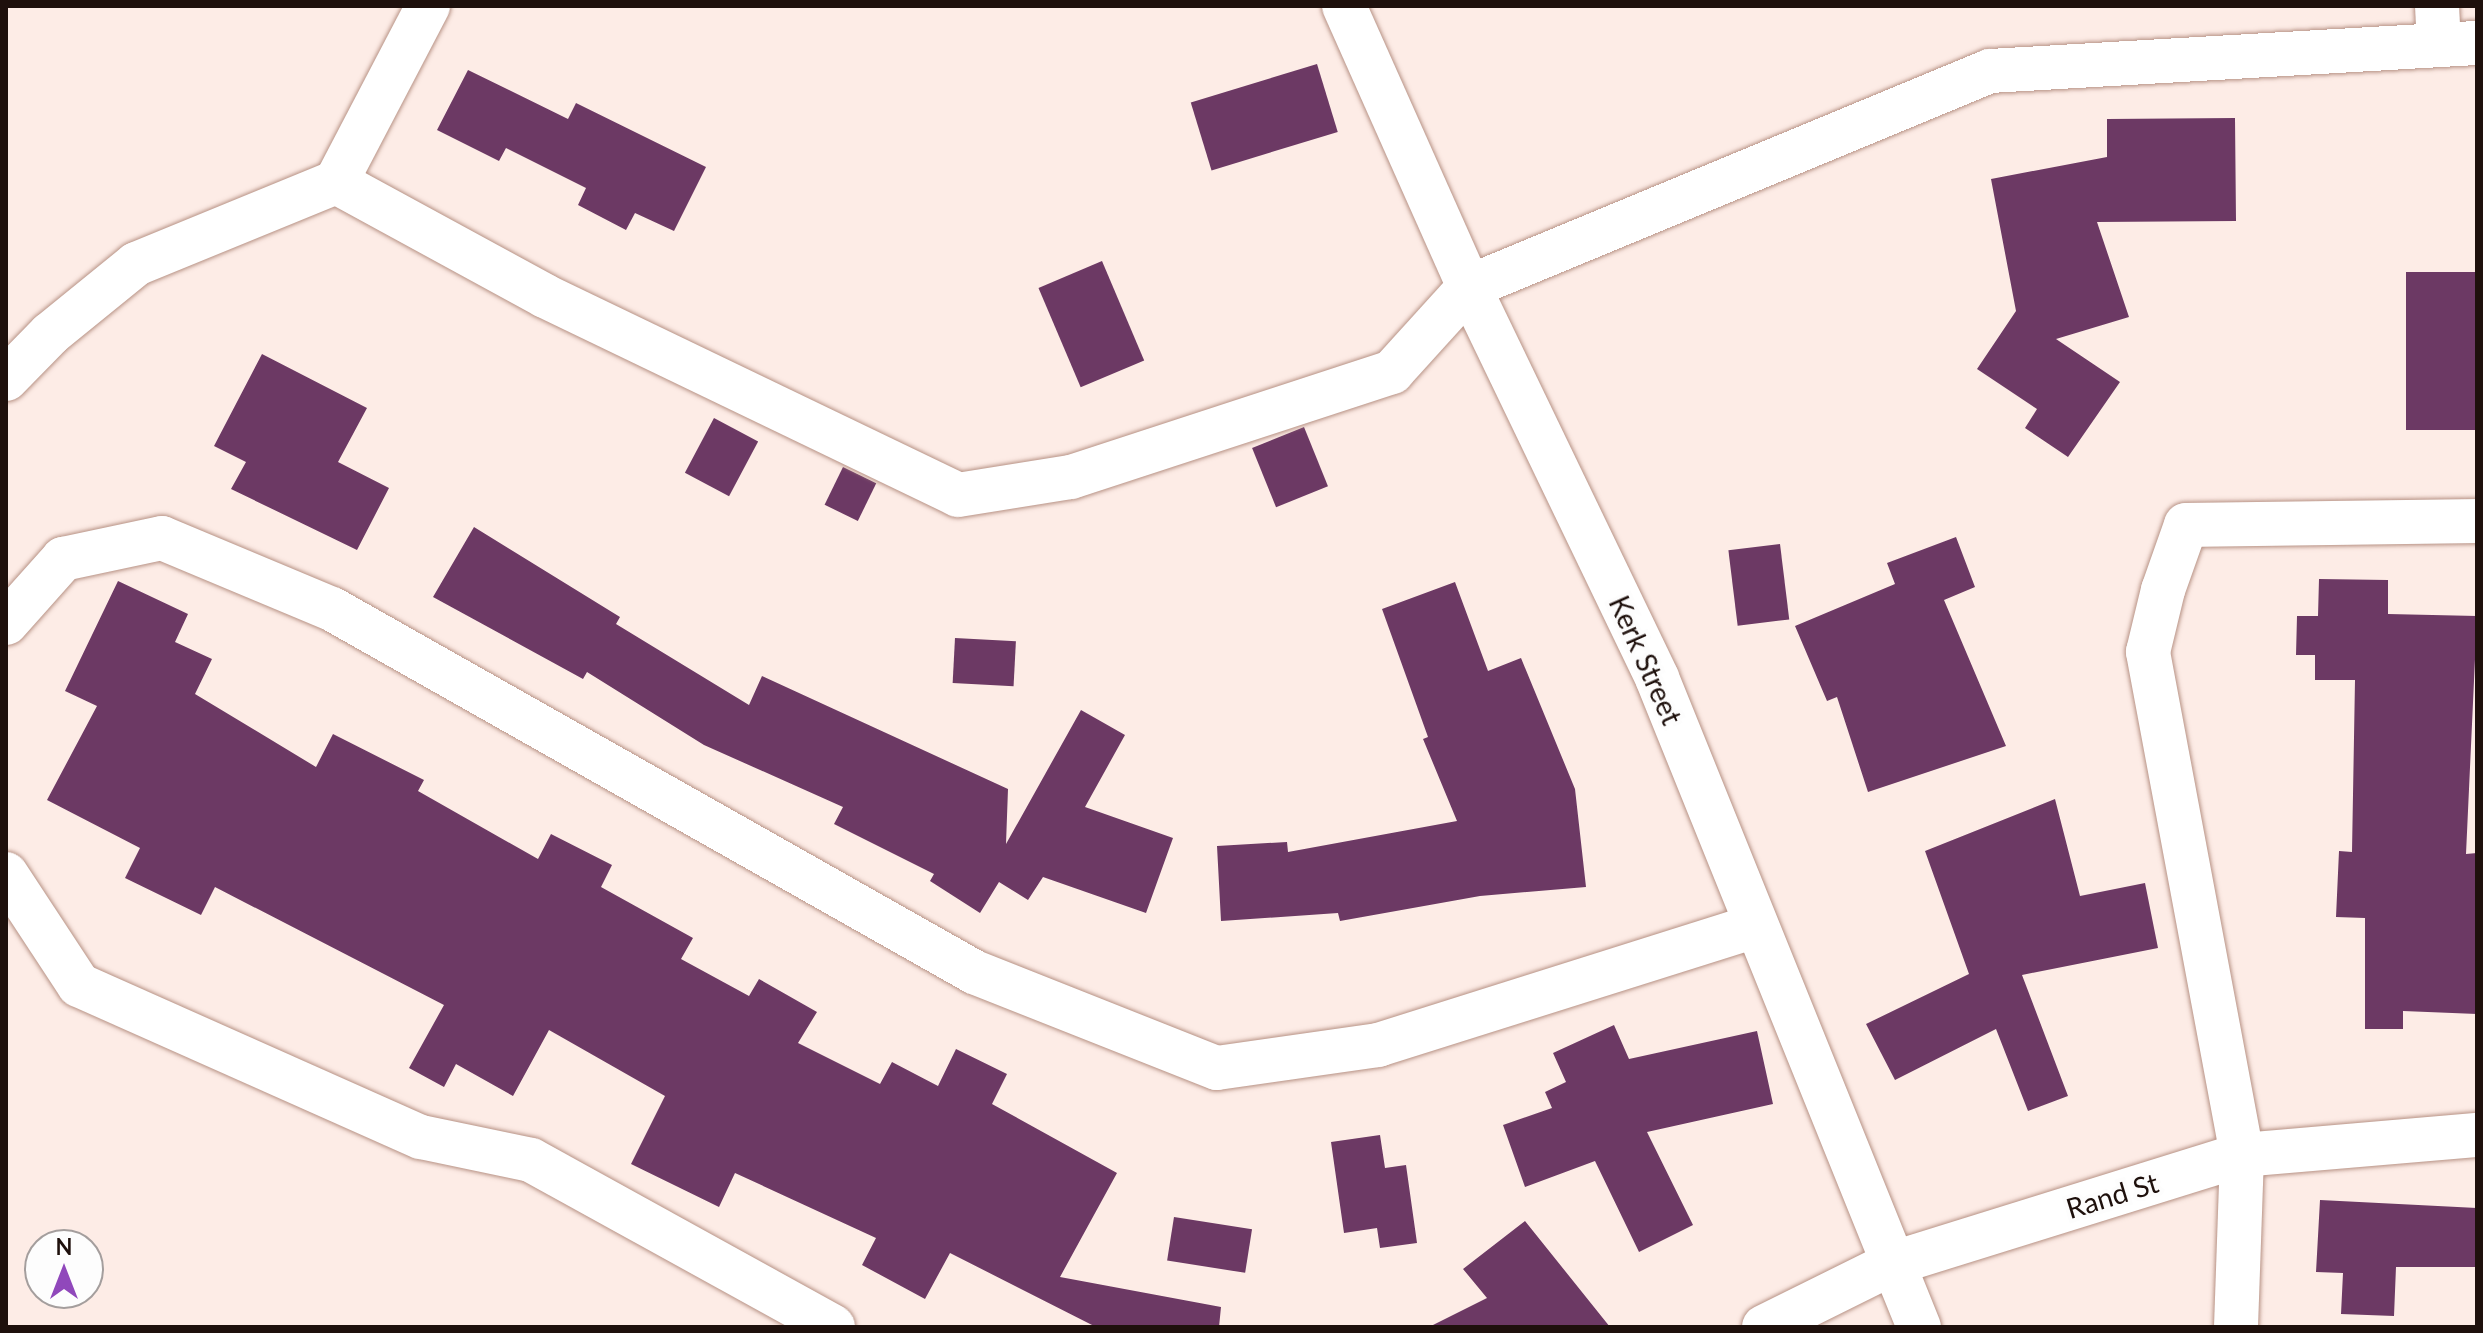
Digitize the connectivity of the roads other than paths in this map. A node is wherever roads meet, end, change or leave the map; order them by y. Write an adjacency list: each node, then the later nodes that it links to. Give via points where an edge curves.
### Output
1 (428, 6): 4 (street)
2 (1344, 6): 5 (street, Kerk Street)
3 (2451, 31): 5 (street, via 1990,71)
4 (336, 182): 5 (street, via 545,296 958,495 1071,477 1392,372); 6 (street, via 136,264 50,334)
5 (1469, 287): 10 (street, Kerk Street, via 1657,678)
6 (6, 379)
7 (2477, 521): 12 (street, via 2186,525 2148,652)
8 (6, 623): 10 (street, via 63,559 162,538 332,609 974,972 1217,1068 1378,1045)
9 (6, 874): 14 (street, via 79,985 421,1137 531,1160)
10 (1756, 926): 13 (street, Kerk Street)
11 (2477, 1135): 12 (street, Rand St)
12 (2242, 1155): 13 (street, Rand St); 17 (street)
13 (1891, 1264): 15 (street, Rand St); 16 (street, Kerk Street)
14 (833, 1327)
15 (1764, 1327)
16 (1919, 1327)
17 (2236, 1327)

